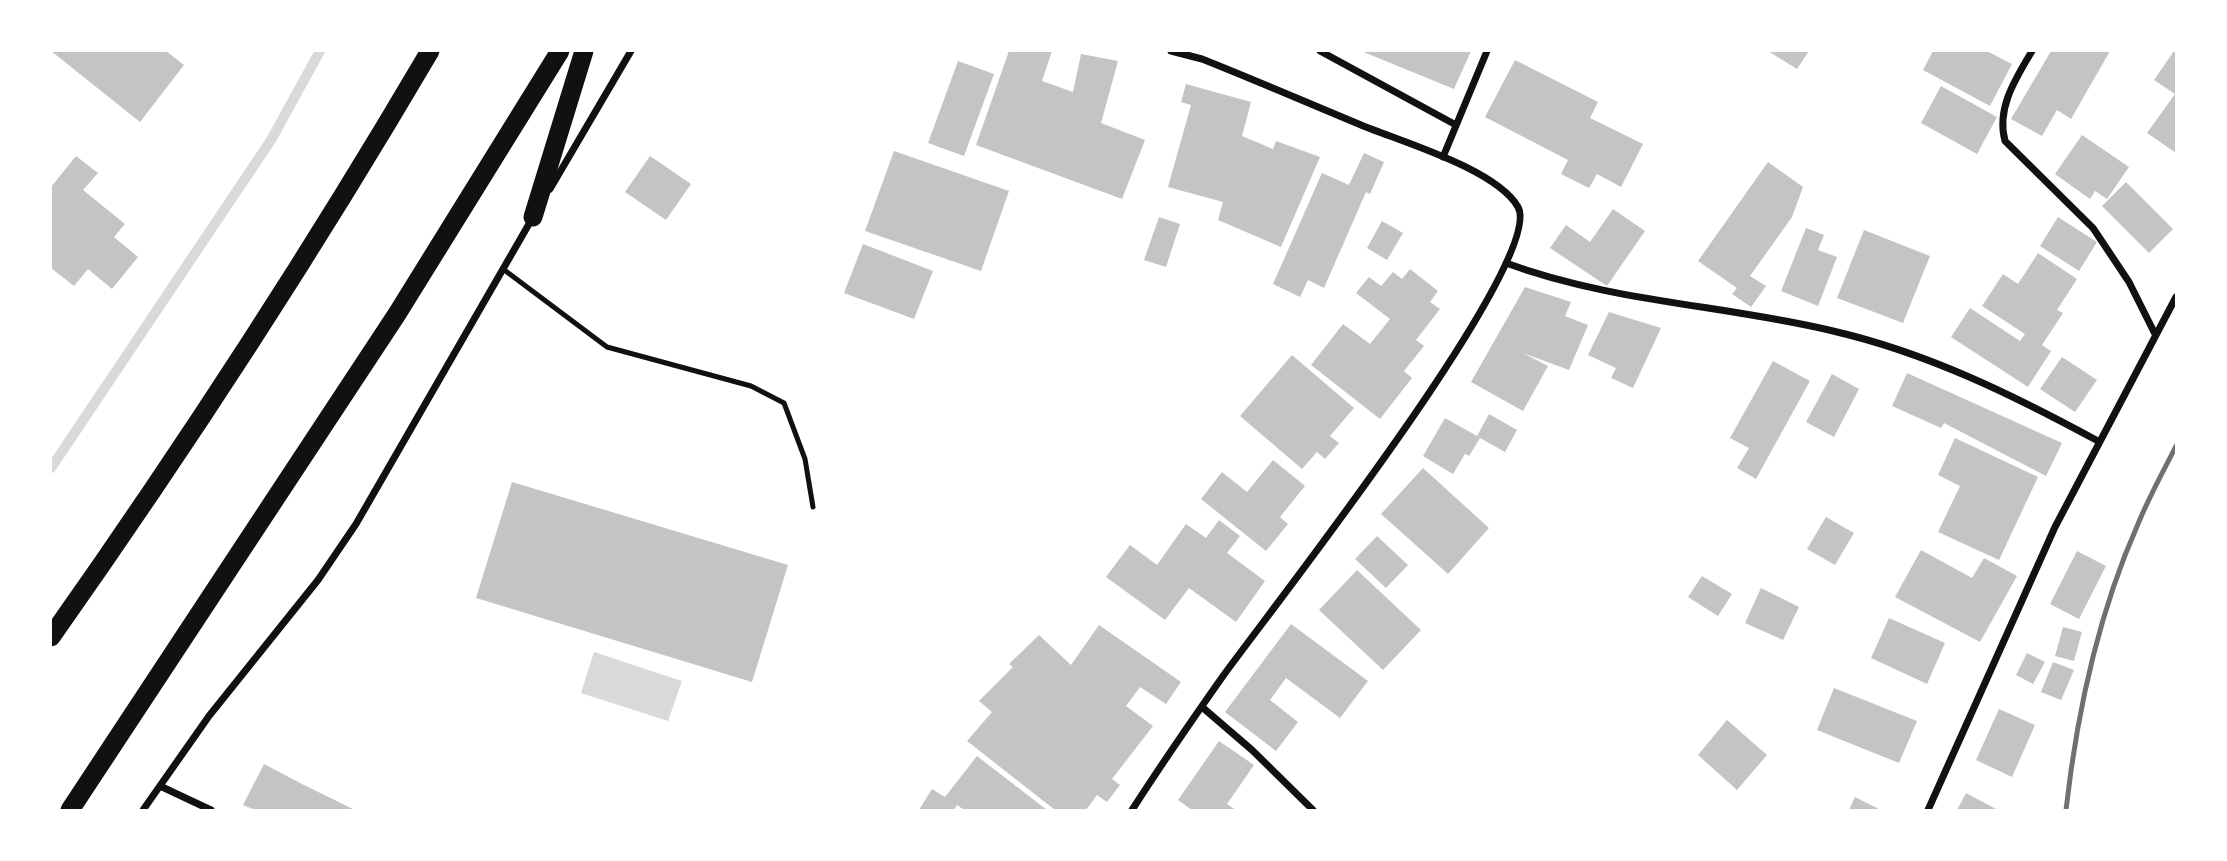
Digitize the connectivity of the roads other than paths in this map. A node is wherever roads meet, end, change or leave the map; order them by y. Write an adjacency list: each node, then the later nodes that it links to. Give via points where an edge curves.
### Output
1 (430, 51): 18 (highway, via 337,209)
2 (560, 51): 21 (highway, via 397,314)
3 (584, 51): 11 (highway)
4 (631, 51): 11 (street)
5 (1171, 51): 10 (street, via 1202,59)
6 (1320, 51): 9 (street)
7 (1487, 51): 9 (street)
8 (2032, 51): 15 (street, via 2002,111 2005,141 2093,228 2129,282)
9 (1456, 125): 10 (street)
10 (1443, 157): 12 (street, via 1488,179 1518,208 1522,225)
11 (533, 217): 13 (street)
12 (1506, 263): 16 (street, via 1569,284 1832,330 1887,346 1974,378); 19 (street, via 1404,430)
13 (503, 269): 17 (lane, via 607,347 751,386 784,403 805,459); 20 (street, via 356,524)
14 (2176, 297): 15 (street)
15 (2155, 334): 16 (street)
16 (2098, 441): 26 (street)
17 (813, 507)
18 (51, 637)
19 (1202, 707): 24 (street); 25 (street)
20 (160, 786): 22 (street); 23 (street)
21 (70, 810)
22 (143, 810)
23 (211, 810)
24 (1132, 810)
25 (1312, 810)
26 (1928, 810)

